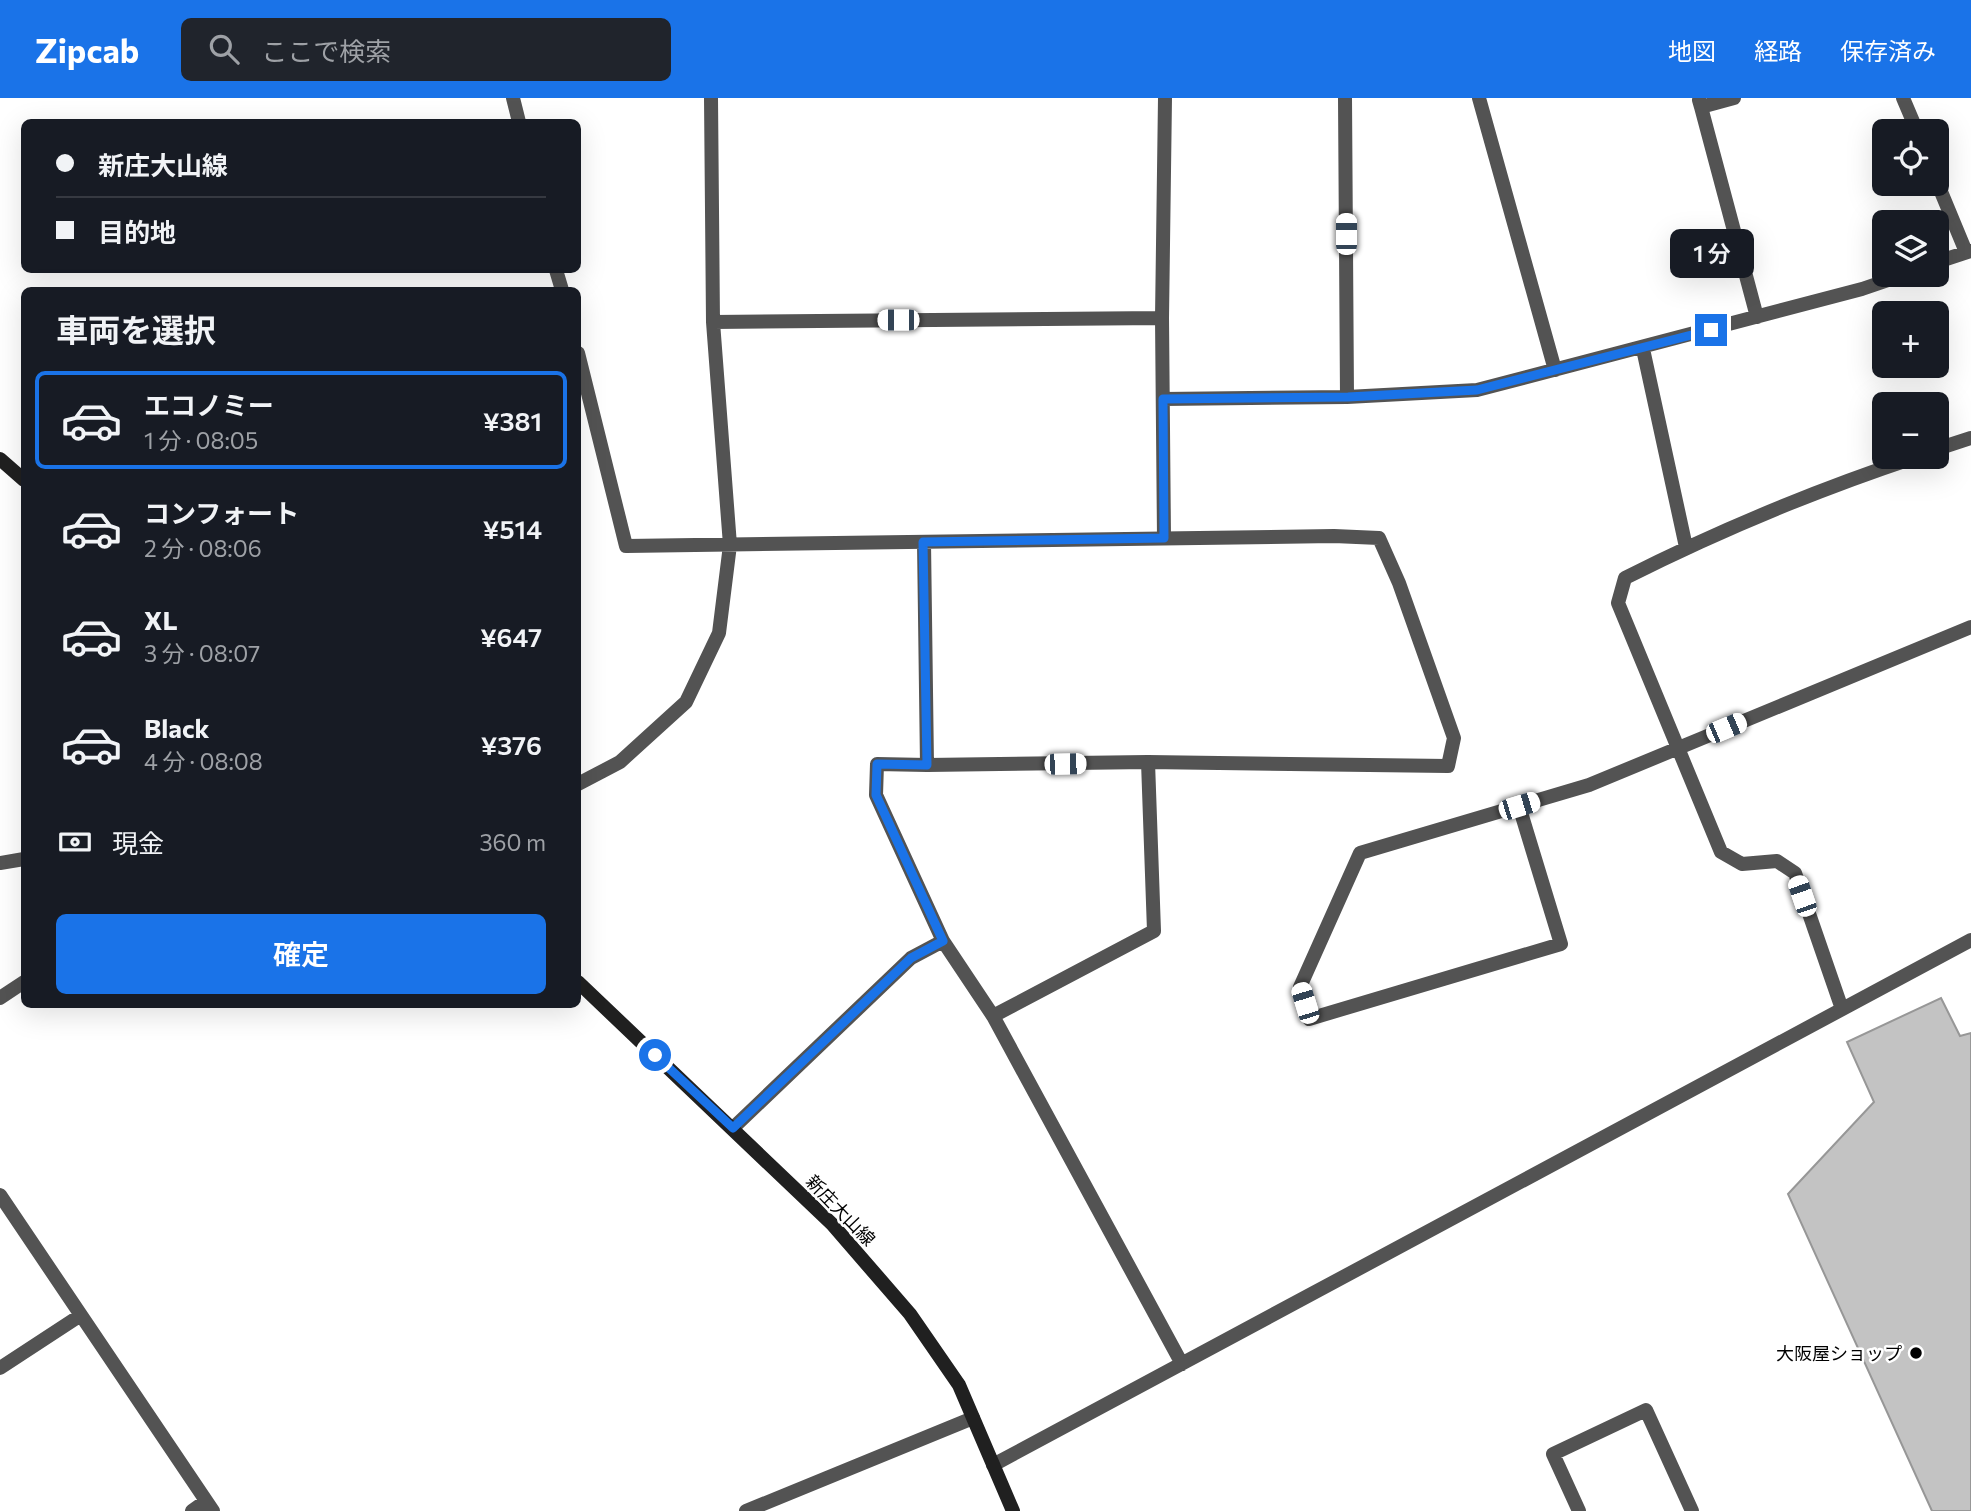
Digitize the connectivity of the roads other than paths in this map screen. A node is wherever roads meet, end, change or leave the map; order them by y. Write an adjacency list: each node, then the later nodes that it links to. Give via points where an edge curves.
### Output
1 (513, 98): 9 (street)
2 (711, 98): 17 (street)
3 (1165, 98): 15 (street)
4 (1345, 98): 21 (street)
5 (1479, 98): 20 (street)
6 (1734, 98): 8 (street)
7 (1903, 98): 10 (street)
8 (1700, 102): 16 (street)
9 (518, 119)
10 (1912, 119)
11 (1943, 196): 12 (street)
12 (1968, 251): 13 (street)
13 (1949, 258)
14 (1872, 286): 16 (street)
15 (1161, 317): 17 (street); 22 (street)
16 (1757, 317): 18 (street)
17 (713, 322): 30 (street)
18 (1643, 349): 20 (street); 31 (street)
19 (581, 365): 30 (street, via 626,546)
20 (1555, 370): 21 (street, via 1477,390)
21 (1348, 397): 22 (street)
22 (1163, 399): 28 (street)
23 (1971, 438): 24 (street)
24 (1949, 445)
25 (0, 459): 27 (main road)
26 (1880, 469): 31 (street)
27 (21, 477)
28 (1164, 538): 29 (street); 34 (street, via 1378,538 1399,583 1454,738 1448,766)
29 (923, 542): 30 (street); 35 (street)
30 (730, 545): 36 (street, via 719,633 686,702 620,762)
31 (1686, 547): 33 (street, via 1625,578 1618,603)
32 (1971, 627): 33 (street)
33 (1677, 748): 37 (street, via 1589,785); 45 (street, via 1721,852 1742,864 1777,861 1795,873)
34 (1148, 762): 35 (street); 46 (street, via 1154,931)
35 (927, 765): 41 (street, via 877,764 876,795)
36 (581, 782)
37 (1519, 806): 37 (street, via 1360,852 1300,987 1309,1019 1561,944)
38 (21, 860): 39 (street)
39 (0, 863)
40 (1971, 940): 45 (street)
41 (943, 941): 46 (street); 47 (street, via 911,958)
42 (21, 984): 44 (street)
43 (581, 985): 47 (main road, 新庄大山線)
44 (0, 998)
45 (1842, 1009): 50 (street)
46 (993, 1016): 50 (street)
47 (733, 1128): 52 (main road, 新庄大山線, via 832,1224 910,1314 959,1385)
48 (0, 1195): 49 (street)
49 (81, 1315): 51 (street); 54 (street)
50 (1182, 1364): 53 (street)
51 (0, 1368)
52 (973, 1418): 53 (main road, 新庄大山線); 56 (street)
53 (993, 1465): 57 (main road, 新庄大山線)
54 (210, 1506): 55 (street)
55 (192, 1511)
56 (746, 1511)
57 (1013, 1511)
58 (1579, 1511): 59 (street, via 1553,1454 1646,1410)
59 (1692, 1511)

